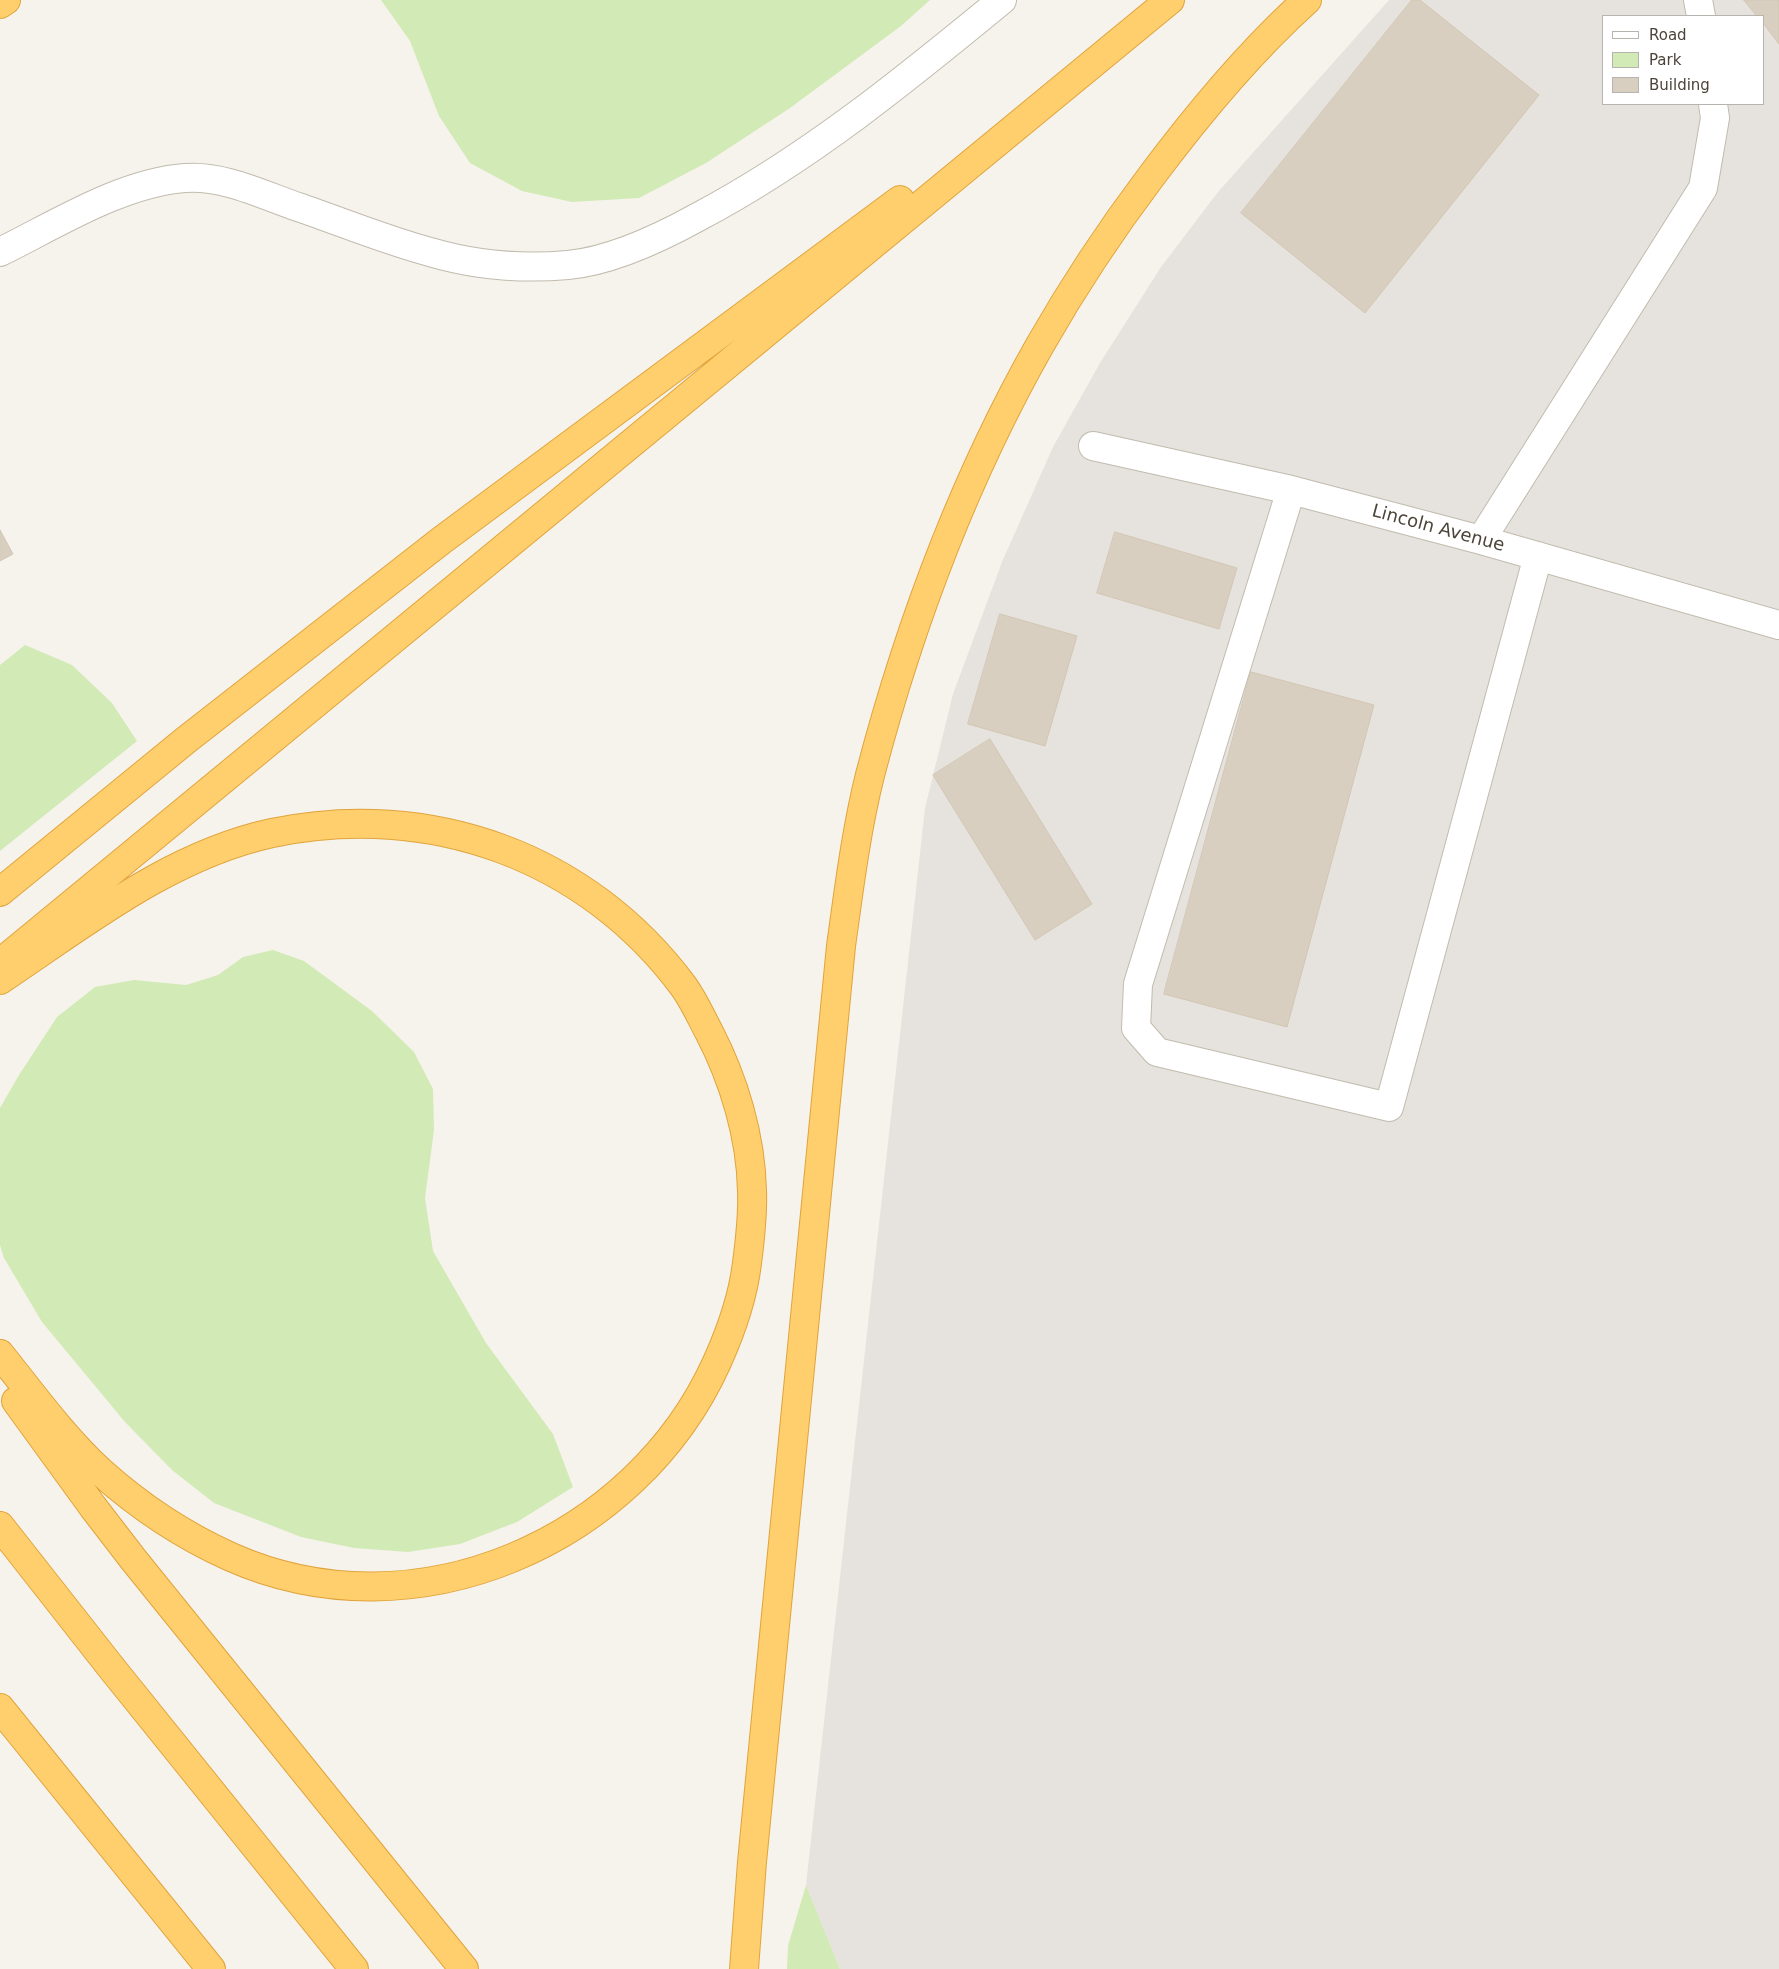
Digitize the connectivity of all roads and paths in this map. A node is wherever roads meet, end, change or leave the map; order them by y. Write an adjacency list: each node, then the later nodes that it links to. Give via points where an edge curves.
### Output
1 (6, 0): 6 (highway)
2 (1002, 0): 9 (street, via 925,63 776,171 664,236 616,254 571,264 528,266 480,262 431,253 227,182 188,178 150,183 111,197)
3 (1170, 0): 15 (highway, via 442,540 193,734); 16 (highway)
4 (1307, 0): 25 (highway, via 1233,76 1179,139 1077,283 1039,346 962,504 926,594 893,692 869,778 841,946)
5 (1698, 0): 7 (street)
6 (0, 4)
7 (1700, 15)
8 (1713, 105): 12 (street, via 1715,118 1703,188)
9 (0, 252)
10 (1093, 446): 11 (street, Lincoln Avenue)
11 (1291, 490): 12 (street, Lincoln Avenue); 13 (street, via 1138,984 1136,1028 1157,1052 1388,1107)
12 (1481, 540): 13 (street, Lincoln Avenue)
13 (1538, 556): 14 (street, Lincoln Avenue)
14 (1779, 625)
15 (0, 892)
16 (0, 963)
17 (0, 980): 18 (highway, via 143,886 238,842 297,828 357,823 414,826 469,838 547,868 590,894 646,942 686,991 721,1055 732,1085 748,1153 752,1189 747,1268 738,1306 710,1375 692,1408 668,1441 641,1472 586,1518 517,1556 449,1579 379,1588 338,1586 258,1567 209,1546 158,1516 98,1469)
18 (0, 1354)
19 (0, 1377): 24 (highway, via 133,1559)
20 (0, 1526): 23 (highway)
21 (0, 1708): 22 (highway)
22 (211, 1969)
23 (354, 1969)
24 (464, 1969)
25 (744, 1969)

